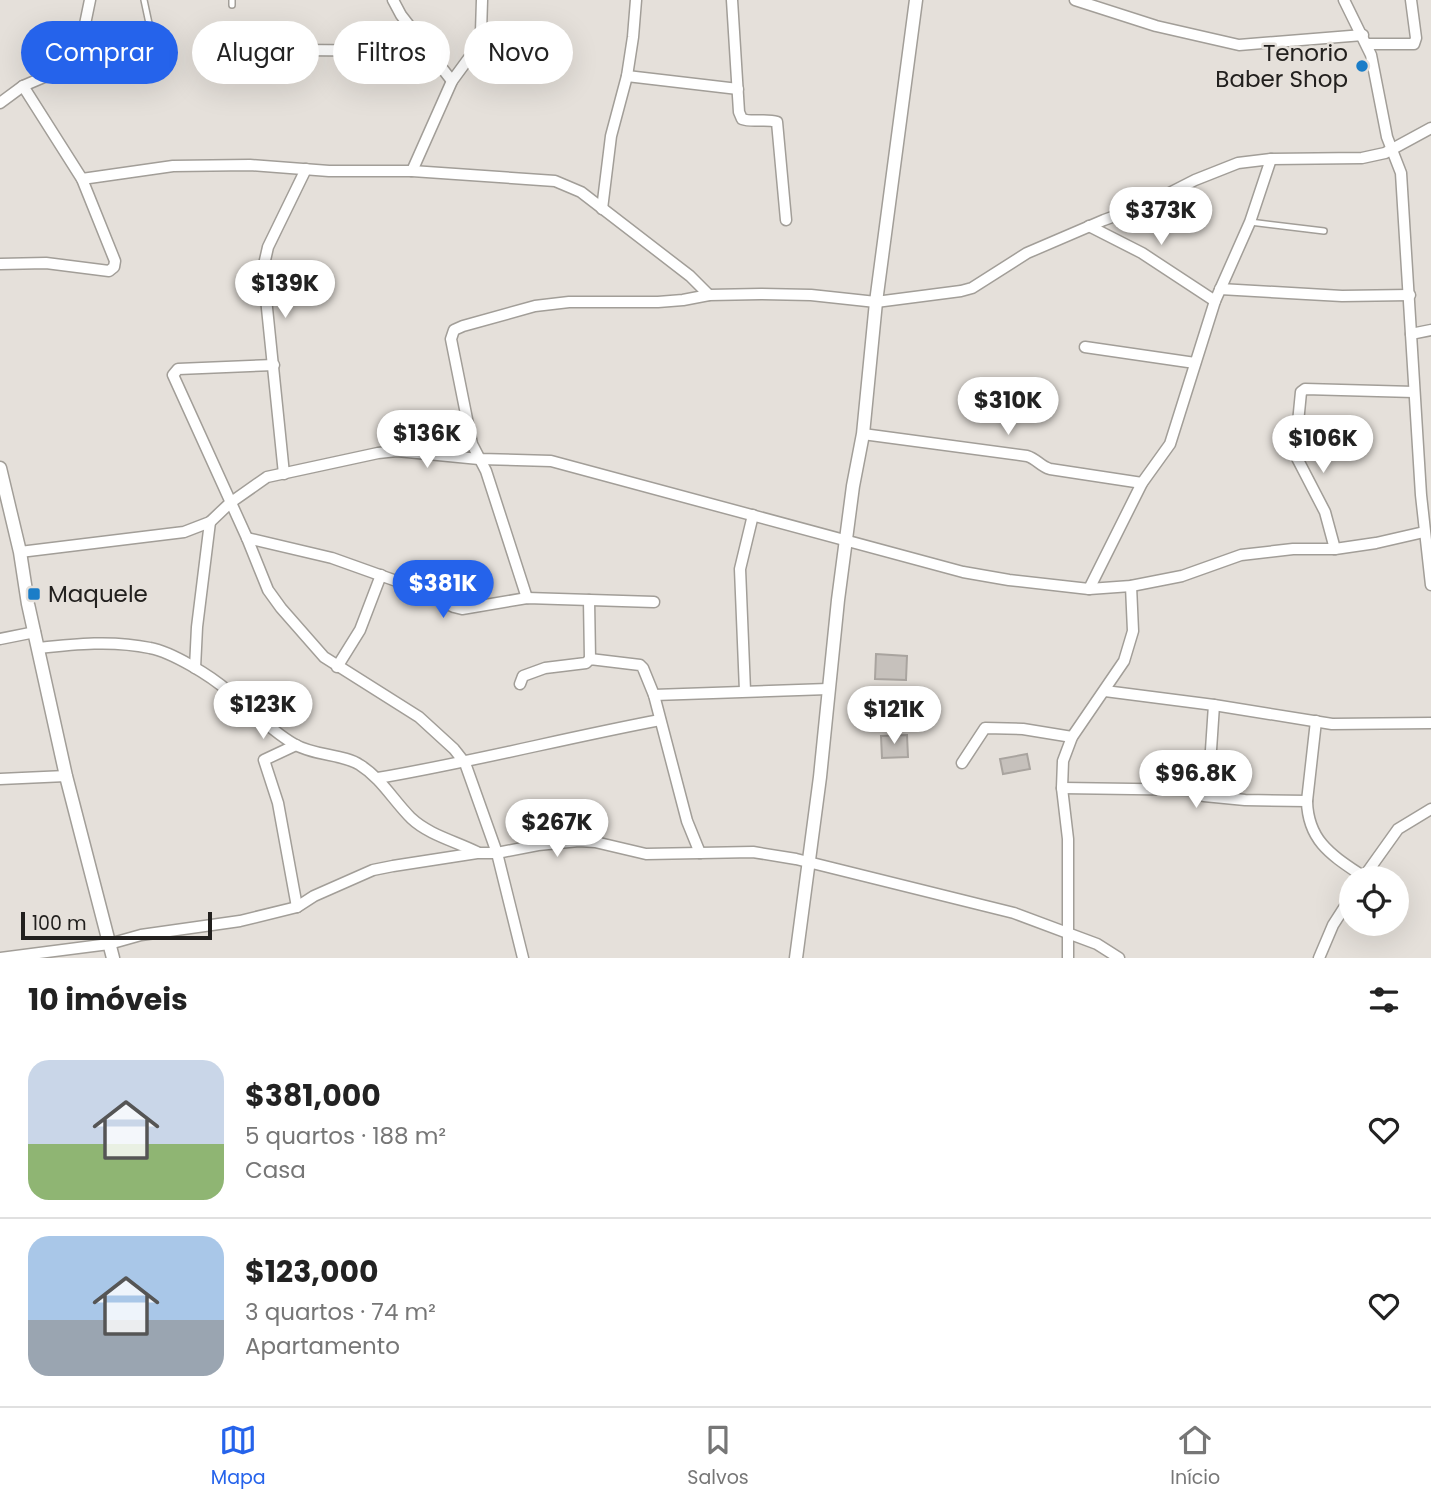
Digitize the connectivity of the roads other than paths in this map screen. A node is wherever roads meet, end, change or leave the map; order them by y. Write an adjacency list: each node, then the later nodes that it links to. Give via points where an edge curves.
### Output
1 (90, 0): 17 (street, via 77,62)
2 (144, 0): 11 (lane)
3 (393, 0): 12 (street)
4 (482, 0): 16 (street, via 481,32 474,51)
5 (636, 0): 14 (street)
6 (732, 0): 18 (street)
7 (916, 0): 36 (street)
8 (1075, 0): 13 (street, via 1156,26 1239,45)
9 (1344, 0): 13 (street)
10 (1411, 0): 13 (street, via 1414,44)
11 (148, 21)
12 (408, 21)
13 (1365, 39): 21 (street)
14 (627, 76): 18 (street); 26 (street, via 611,136)
15 (450, 78): 16 (street)
16 (452, 81): 24 (street)
17 (23, 86): 19 (street); 25 (street)
18 (737, 89): 27 (street, via 742,119 776,122)
19 (0, 103)
20 (1431, 128): 21 (street)
21 (1391, 149): 22 (street, via 1362,158); 34 (street, via 1401,173)
22 (1271, 159): 28 (street); 29 (street, via 1238,163)
23 (306, 169): 24 (street); 25 (street, via 173,166); 41 (street, via 264,258)
24 (412, 171): 26 (street, via 555,181 581,192)
25 (82, 179): 31 (street, via 116,261 114,267 109,271 46,263)
26 (602, 209): 33 (street)
27 (786, 220)
28 (1250, 222): 30 (lane); 32 (street)
29 (1089, 226): 35 (street, via 1142,253); 36 (street, via 1027,253 972,288)
30 (1324, 232)
31 (0, 264)
32 (1220, 289): 34 (street); 35 (street)
33 (709, 295): 36 (street, via 811,295); 46 (street, via 535,306 454,330 451,339 461,394)
34 (1410, 295): 38 (street)
35 (1215, 301): 40 (street)
36 (877, 302): 43 (street)
37 (1431, 330): 38 (street)
38 (1411, 334): 42 (street)
39 (1085, 347): 40 (street)
40 (1195, 363): 49 (street, via 1170,443)
41 (274, 365): 48 (street); 50 (street, via 178,369 173,375)
42 (1414, 391): 45 (street); 56 (street, via 1301,391 1297,458 1325,512)
43 (863, 434): 49 (street, via 1033,457 1050,469); 55 (street)
44 (1431, 446): 45 (street)
45 (1418, 448): 53 (street)
46 (479, 459): 48 (street, via 397,451); 51 (street, via 551,461); 62 (street)
47 (0, 468): 57 (street)
48 (284, 474): 50 (street, via 267,477)
49 (1142, 483): 61 (street)
50 (230, 503): 52 (street); 54 (street)
51 (753, 516): 55 (street); 73 (street, via 740,569)
52 (210, 522): 57 (street, via 184,532); 70 (street)
53 (1424, 532): 56 (street); 59 (street)
54 (247, 538): 58 (street); 69 (street, via 268,590)
55 (846, 541): 61 (street, via 962,572); 72 (street)
56 (1335, 548): 60 (street, via 1241,555 1182,576)
57 (20, 552): 65 (street)
58 (382, 575): 62 (street, via 462,609); 69 (street, via 360,630)
59 (1431, 585)
60 (1130, 586): 61 (street); 74 (street, via 1131,641)
61 (1089, 589)
62 (527, 598): 63 (street)
63 (589, 600): 64 (street); 68 (street)
64 (654, 602)
65 (35, 632): 66 (street); 67 (street)
66 (0, 639)
67 (38, 648): 70 (street, via 75,644 152,648); 84 (street)
68 (590, 659): 71 (street, via 545,668 523,676); 75 (street, via 640,666)
69 (337, 667): 82 (street, via 419,717)
70 (195, 668): 81 (street)
71 (520, 684)
72 (828, 690): 73 (street); 94 (street)
73 (746, 691): 75 (street)
74 (1105, 691): 76 (street); 80 (street)
75 (654, 695): 77 (street)
76 (1214, 705): 78 (street); 88 (street)
77 (660, 720): 82 (street); 93 (street)
78 (1316, 721): 79 (street); 89 (street)
79 (1431, 723)
80 (1072, 737): 83 (street, via 985,728); 87 (street, via 1063,761)
81 (296, 746): 85 (street, via 357,762); 97 (street, via 264,760 278,803)
82 (465, 763): 85 (street); 92 (street)
83 (962, 763)
84 (66, 776): 86 (street); 100 (street)
85 (378, 778): 91 (street, via 419,825)
86 (0, 779)
87 (1062, 788): 88 (street); 99 (street, via 1068,839)
88 (1203, 790): 89 (street, via 1204,796)
89 (1307, 801): 95 (street, via 1312,831 1329,853)
90 (1431, 810): 96 (street, via 1398,829)
91 (477, 853): 92 (street); 97 (street, via 373,870)
92 (497, 853): 93 (street, via 579,841 646,854); 103 (street)
93 (700, 853): 94 (street, via 753,852)
94 (808, 862): 99 (street, via 1014,913); 104 (street)
95 (1347, 866)
96 (1372, 866)
97 (297, 907): 100 (street)
98 (1339, 915): 107 (street)
99 (1067, 932): 105 (street); 106 (street)
100 (109, 944): 101 (street); 102 (street)
101 (0, 958)
102 (113, 958)
103 (523, 958)
104 (796, 958)
105 (1068, 958)
106 (1119, 958)
107 (1319, 958)

